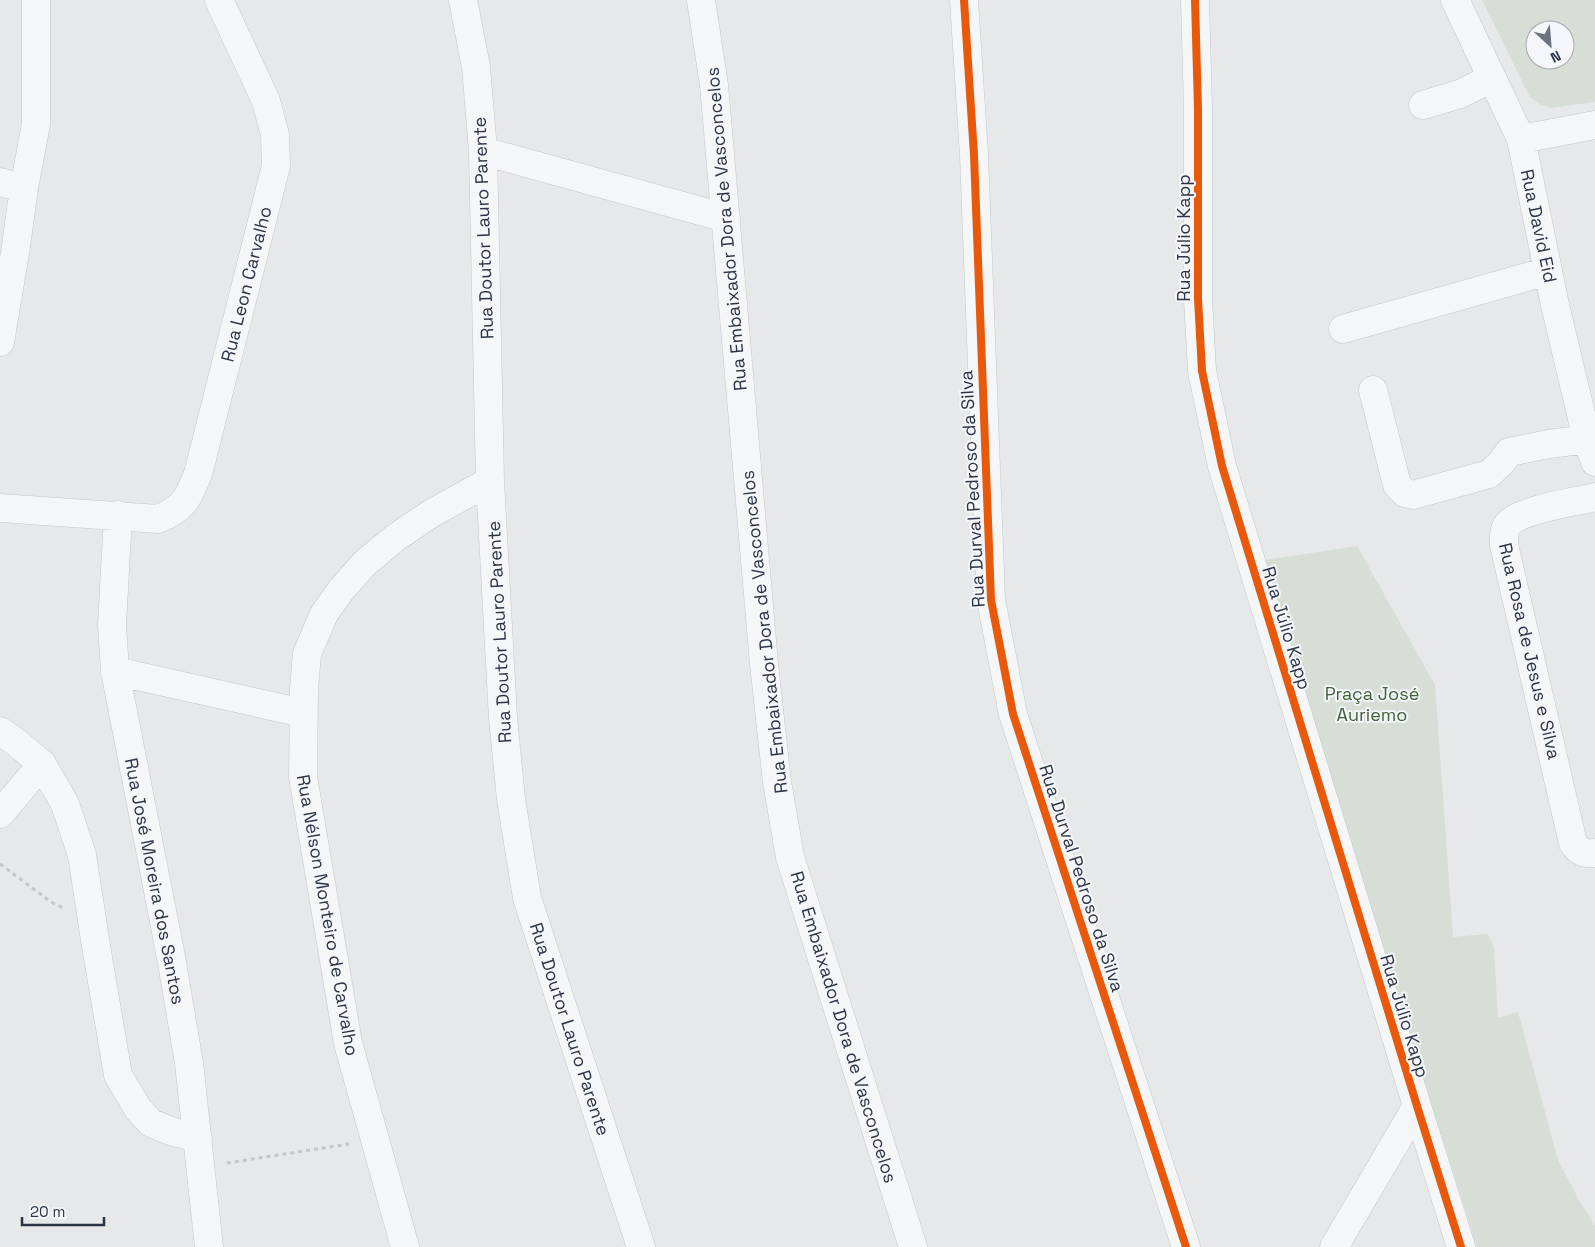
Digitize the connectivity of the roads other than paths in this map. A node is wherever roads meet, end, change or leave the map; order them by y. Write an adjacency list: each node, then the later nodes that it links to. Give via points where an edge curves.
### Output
1 (36, 0): 13 (street, via 36,124)
2 (219, 0): 23 (street, Rua Leon Carvalho, via 266,101 275,135 276,166 198,474 188,499 158,519)
3 (463, 0): 12 (street, Rua Doutor Lauro Parente, via 476,67)
4 (700, 0): 14 (street, Rua Embaixador Dora de Vasconcelos, via 714,85)
5 (964, 0): 36 (street, Rua Durval Pedroso da Silva, via 974,155 991,600 1013,714)
6 (1195, 0): 30 (street, Rua Júlio Kapp, via 1198,299 1202,371 1222,466)
7 (1455, 0): 8 (street, Rua David Eid)
8 (1492, 78): 9 (street, via 1460,94); 11 (street, Rua David Eid)
9 (1424, 105)
10 (1595, 125): 11 (street)
11 (1521, 139): 15 (street, Rua David Eid)
12 (483, 151): 14 (street); 20 (street, Rua Doutor Lauro Parente)
13 (12, 185): 17 (street, via 15,253)
14 (726, 218): 35 (street, Rua Embaixador Dora de Vasconcelos, via 764,664 783,820 790,857)
15 (1548, 271): 16 (street); 19 (street, Rua David Eid)
16 (1343, 329)
17 (0, 342)
18 (1373, 390): 19 (street, via 1398,485 1405,493 1413,495 1489,474 1509,452 1549,444)
19 (1591, 451)
20 (490, 481): 25 (street, Rua Nélson Monteiro de Carvalho, via 395,538 365,563 341,590 324,614 307,654); 34 (street, Rua Doutor Lauro Parente, via 503,718 511,799 527,898)
21 (1595, 497): 29 (street, Rua Rosa de Jesus e Silva, via 1535,510 1509,523 1504,532 1504,545 1573,843 1578,850)
22 (0, 508): 23 (street, Rua Leon Carvalho)
23 (118, 515): 24 (street, Rua José Moreira dos Santos, via 112,625)
24 (115, 671): 25 (street); 31 (street, Rua José Moreira dos Santos, via 174,976)
25 (303, 713): 33 (street, Rua Nélson Monteiro de Carvalho, via 303,778 348,1043)
26 (0, 731): 27 (street)
27 (42, 764): 28 (street); 31 (street, via 65,804 82,855 118,1075 138,1109 152,1123)
28 (0, 814)
29 (1595, 853)
30 (1417, 1106): 37 (street); 38 (street, Rua Júlio Kapp)
31 (198, 1138): 32 (street, Rua José Moreira dos Santos)
32 (209, 1247)
33 (405, 1247)
34 (641, 1247)
35 (913, 1247)
36 (1186, 1247)
37 (1334, 1247)
38 (1462, 1247)

